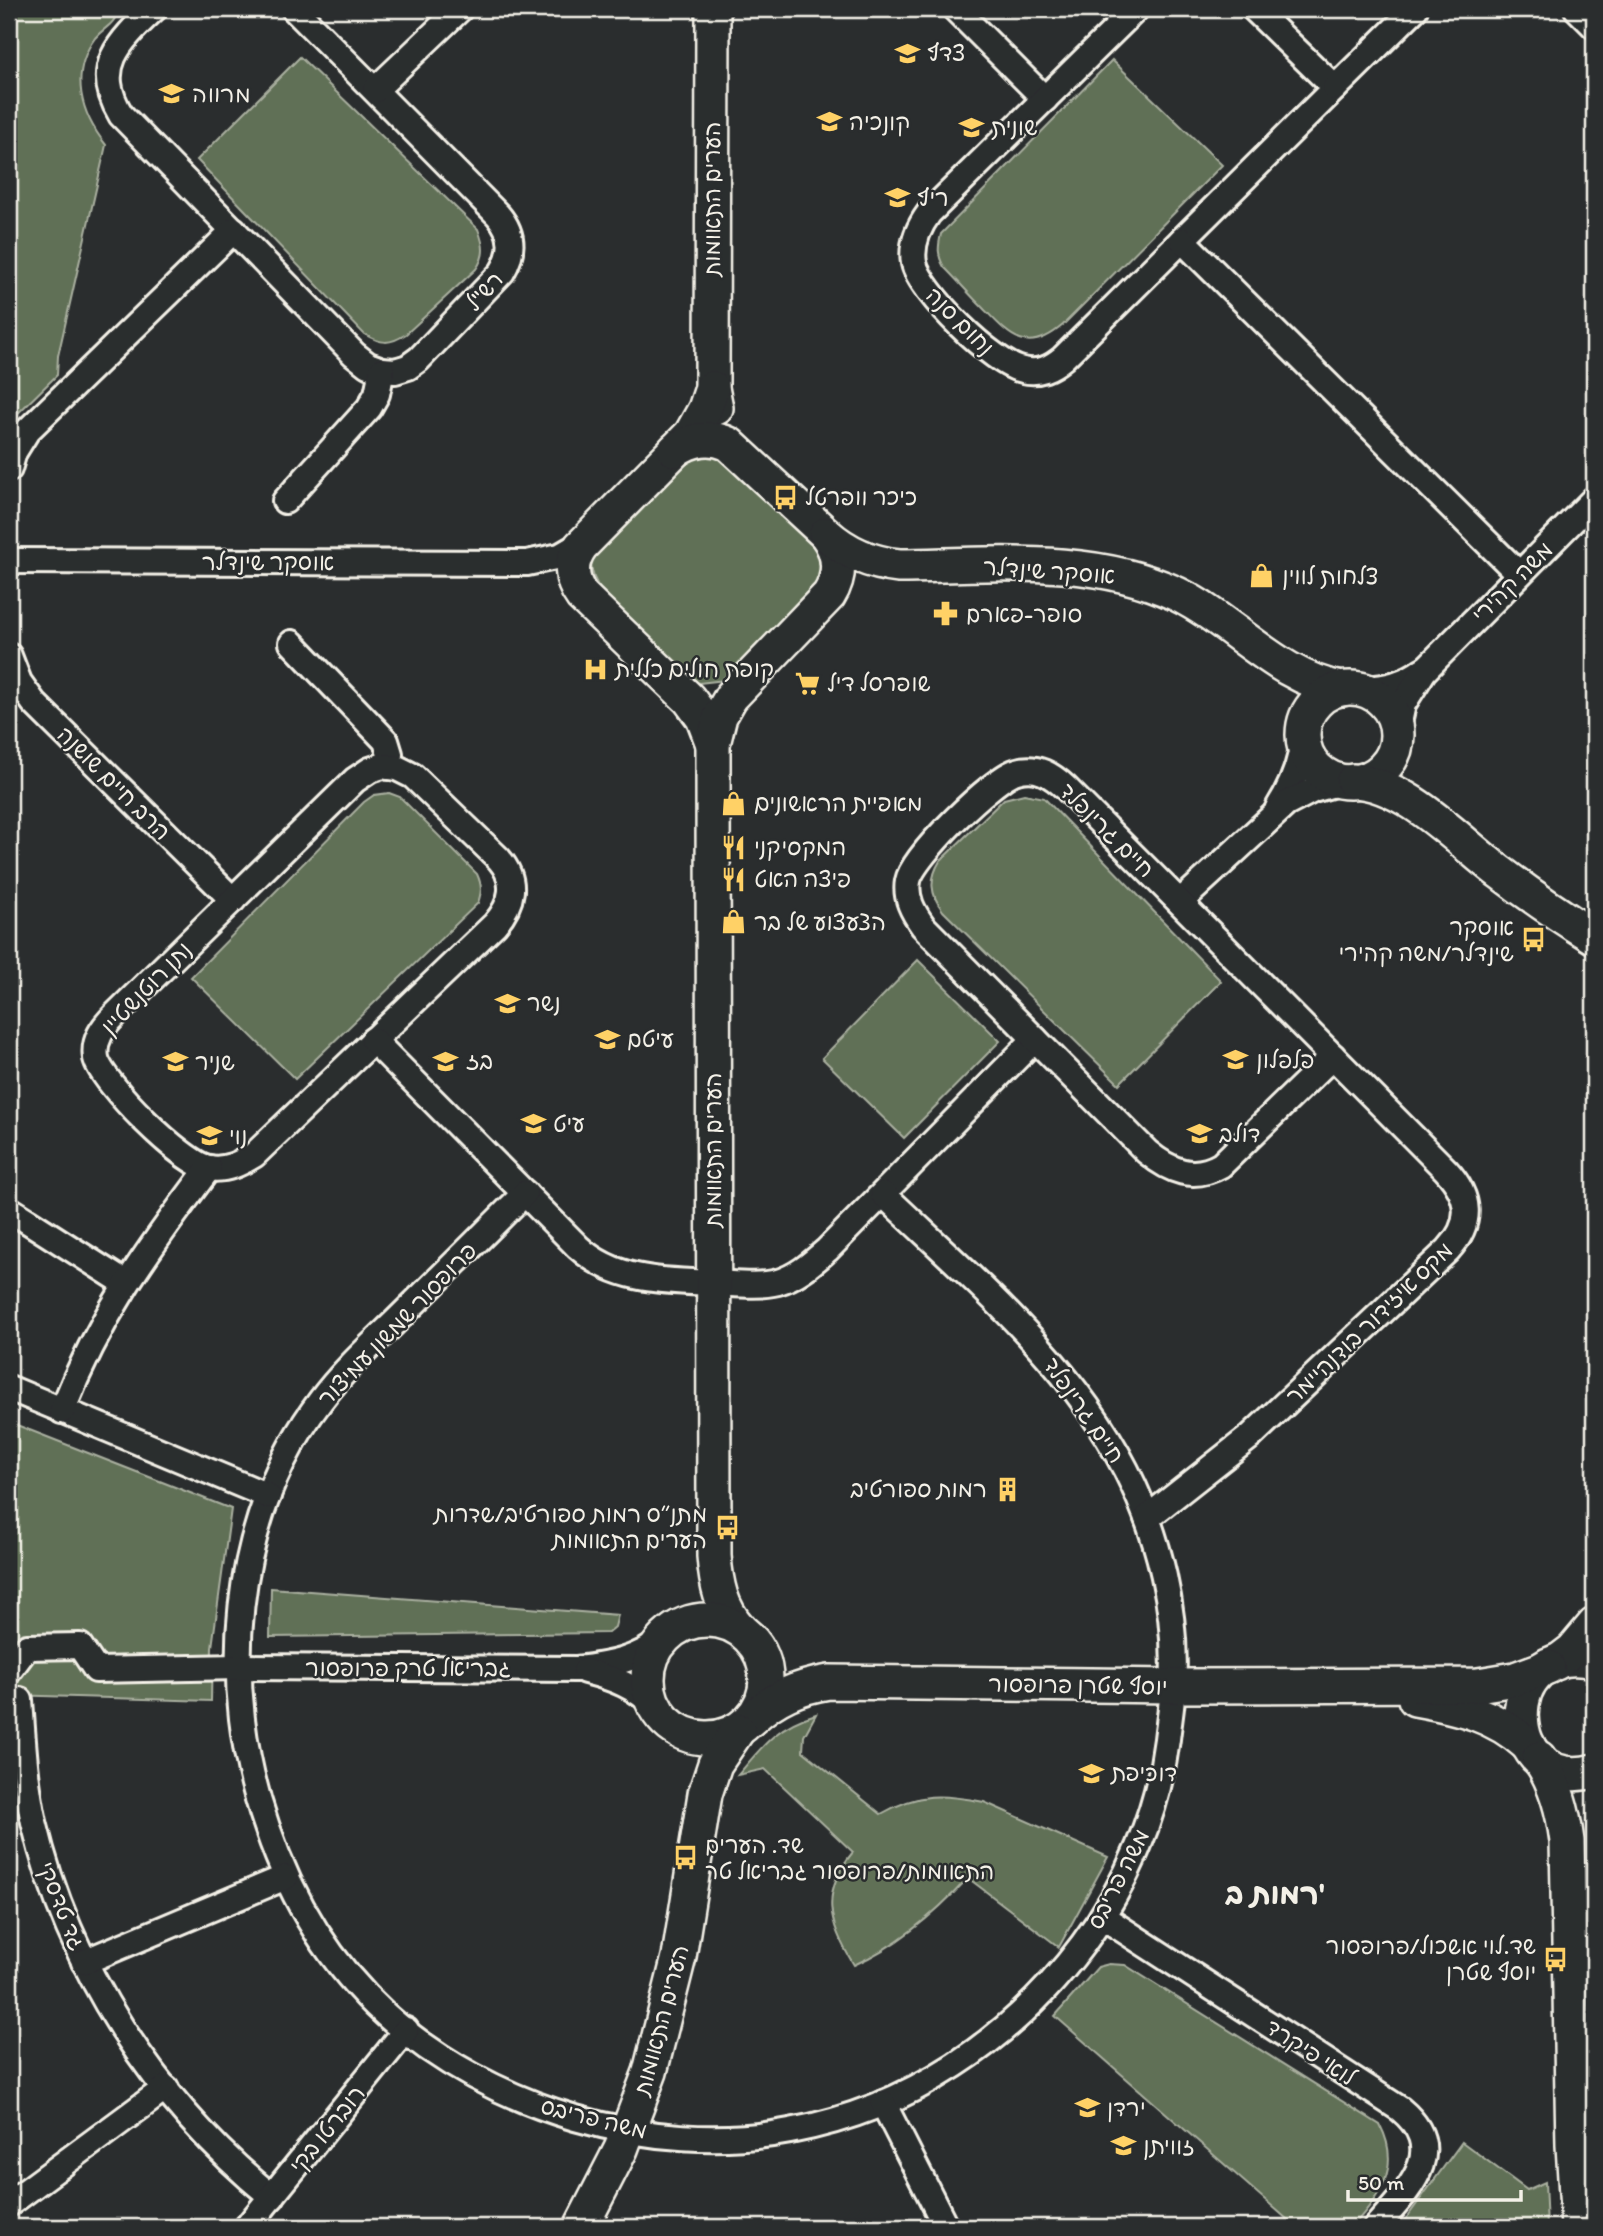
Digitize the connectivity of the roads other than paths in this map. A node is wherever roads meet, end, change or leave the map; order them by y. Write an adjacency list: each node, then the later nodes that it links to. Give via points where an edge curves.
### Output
1 (154, 9): 14 (street, via 112,58 108,74 112,98 121,115)
2 (294, 9): 12 (street, רש"ל)
3 (460, 9): 12 (street)
4 (713, 9): 17 (street, הערים התאומות)
5 (955, 9): 13 (street)
6 (1136, 9): 13 (street, נחום סנה)
7 (1254, 9): 11 (street)
8 (1415, 9): 11 (street)
9 (1577, 9): 10 (street)
10 (1594, 26)
11 (1335, 88): 15 (street, נחום סנה)
12 (375, 90): 16 (street, רש"ל, via 499,215 512,242 502,272 419,359 402,369)
13 (1045, 99): 15 (street, נחום סנה, via 923,220 913,256 917,275 930,293 994,356 1015,368 1039,371 1063,358)
14 (234, 230): 16 (street, via 354,354); 20 (street, via 27,431)
15 (1182, 240): 28 (street)
16 (382, 370): 22 (street, via 369,408)
17 (712, 388): 18 (street, via 722,426); 19 (street, via 691,434)
18 (736, 449): 19 (street, via 722,440 703,438); 23 (street)
19 (675, 450): 24 (street)
20 (9, 469)
21 (1594, 499): 28 (street, משה קהירי)
22 (285, 501)
23 (826, 534): 27 (street, אוסקר שינדלר, via 858,556); 30 (street, via 838,568)
24 (585, 542): 26 (street, אוסקר שינדלר, via 560,556); 29 (street, via 572,567)
25 (9, 561): 26 (street, אוסקר שינדלר)
26 (527, 563): 29 (street, אוסקר שינדלר, via 558,576)
27 (899, 566): 30 (street, אוסקר שינדלר, via 853,581); 32 (street, אוסקר שינדלר, via 1041,566 1131,578 1197,605)
28 (1519, 574): 34 (street, משה קהירי)
29 (582, 596): 36 (street)
30 (825, 600): 37 (street)
31 (292, 643): 41 (street, via 386,741)
32 (1263, 651): 35 (street, אוסקר שינדלר, via 1308,678); 38 (street, אוסקר שינדלר, via 1293,696)
33 (9, 656): 45 (street, הרב חיים שושנה, via 18,681 34,703)
34 (1429, 665): 35 (street, משה קהירי, via 1397,684); 39 (street, משה קהירי, via 1403,704)
35 (1348, 688): 38 (street, via 1326,694 1315,704); 39 (street, via 1382,700 1391,711)
36 (680, 690): 37 (street, via 709,699); 40 (street, via 700,713)
37 (734, 693): 40 (street)
38 (1303, 734): 42 (street, via 1313,764 1330,778); 44 (street, via 1296,774)
39 (1397, 736): 42 (street, via 1385,766 1367,778); 43 (street, via 1403,776)
40 (713, 744): 56 (street, הערים התאומות)
41 (389, 767): 45 (street, via 359,776); 49 (street, via 422,783 499,859 512,889 506,910 495,923)
42 (1349, 781): 43 (street, via 1389,790); 44 (street, via 1299,796)
43 (1422, 810): 47 (street, via 1499,872)
44 (1274, 814): 46 (street)
45 (233, 900): 51 (street, נתן רוטנשטיין, via 109,1021 95,1047 99,1068 110,1083 171,1146)
46 (1180, 902): 48 (street, חיים גרינפלד, via 1049,775 1033,769 1017,771 990,787 919,858 909,875 908,898 923,926); 50 (street, חיים גרינפלד)
47 (1594, 937)
48 (1035, 1039): 50 (street, via 1147,1152 1173,1170 1189,1174 1213,1170 1229,1159); 53 (street)
49 (373, 1040): 51 (street, via 254,1155 229,1167); 52 (street)
50 (1333, 1056): 60 (street, מקס איזידור בודנהיימר, via 1453,1178 1465,1203 1463,1228 1448,1250 1251,1436)
51 (209, 1168): 55 (street)
52 (525, 1193): 56 (street, via 588,1257 611,1269 651,1279); 59 (street, פרופסור שמשון עמיצור, via 344,1373 287,1453)
53 (883, 1194): 56 (street, via 798,1273 759,1285); 60 (street, חיים גרינפלד, via 1059,1369 1107,1436)
54 (9, 1209): 55 (street)
55 (125, 1283): 58 (street)
56 (713, 1283): 61 (street, הערים התאומות)
57 (9, 1388): 58 (street)
58 (62, 1410): 59 (street)
59 (268, 1496): 67 (street, פרופסור שמשון עמיצור, via 244,1588)
60 (1147, 1518): 71 (street, חיים גרינפלד, via 1167,1592)
61 (714, 1556): 63 (street, via 696,1601); 64 (street, via 719,1594 728,1615)
62 (1594, 1625): 66 (street, via 1573,1650)
63 (670, 1633): 64 (street, via 695,1621 713,1620); 68 (street, via 628,1660); 74 (street, via 653,1654 648,1672 649,1691)
64 (750, 1639): 70 (street, via 782,1669); 75 (street, via 766,1666 767,1685 762,1703)
65 (1594, 1661): 66 (street, via 1574,1659)
66 (1552, 1665): 72 (street, via 1485,1685); 76 (street, via 1535,1677 1522,1701 1521,1728)
67 (238, 1667): 68 (street, גבריאל טרק פרופסור); 69 (street, גבריאל טרק פרופסור, via 96,1670 80,1646 27,1647); 79 (street, משה פריבס, via 244,1737 258,1802)
68 (577, 1669): 74 (street, via 636,1690)
69 (9, 1671)
70 (829, 1682): 71 (street, יוסף שטרן פרופסור); 75 (street, via 784,1694)
71 (1173, 1686): 72 (street, יוסף שטרן פרופסור); 80 (street, משה פריבס, via 1157,1788 1139,1846)
72 (1326, 1686): 76 (street, via 1457,1707 1495,1720)
73 (20, 1700): 81 (street, גד טדסקי, via 33,1820 48,1875)
74 (665, 1718): 75 (street, via 701,1738 720,1737); 78 (street, via 697,1763)
75 (745, 1724): 78 (street, via 715,1764)
76 (1533, 1752): 77 (street, via 1562,1771); 92 (street, via 1556,1789 1567,1841)
77 (1594, 1770)
78 (703, 1801): 85 (street, הערים התאומות, via 671,1996)
79 (286, 1877): 81 (street); 82 (street, משה פריבס, via 307,1918 343,1969)
80 (1103, 1917): 84 (street, משה פריבס, via 1056,1981 999,2035 935,2079); 91 (street, לואי פיקרד, via 1415,2123 1424,2145 1420,2169)
81 (84, 1962): 83 (street, גד טדסקי, via 120,2026)
82 (406, 2030): 85 (street, משה פריבס, via 491,2086 555,2113); 86 (street, רוברטו בקי)
83 (166, 2088): 86 (street, גד טדסקי, via 227,2156); 87 (street)
84 (883, 2103): 85 (street, משה פריבס, via 788,2132 708,2139); 90 (street)
85 (628, 2132): 89 (street, הערים התאומות)
86 (272, 2197): 88 (street, רוברטו בקי)
87 (9, 2204)
88 (247, 2227)
89 (581, 2227)
90 (946, 2227)
91 (1376, 2227)
92 (1578, 2227)

